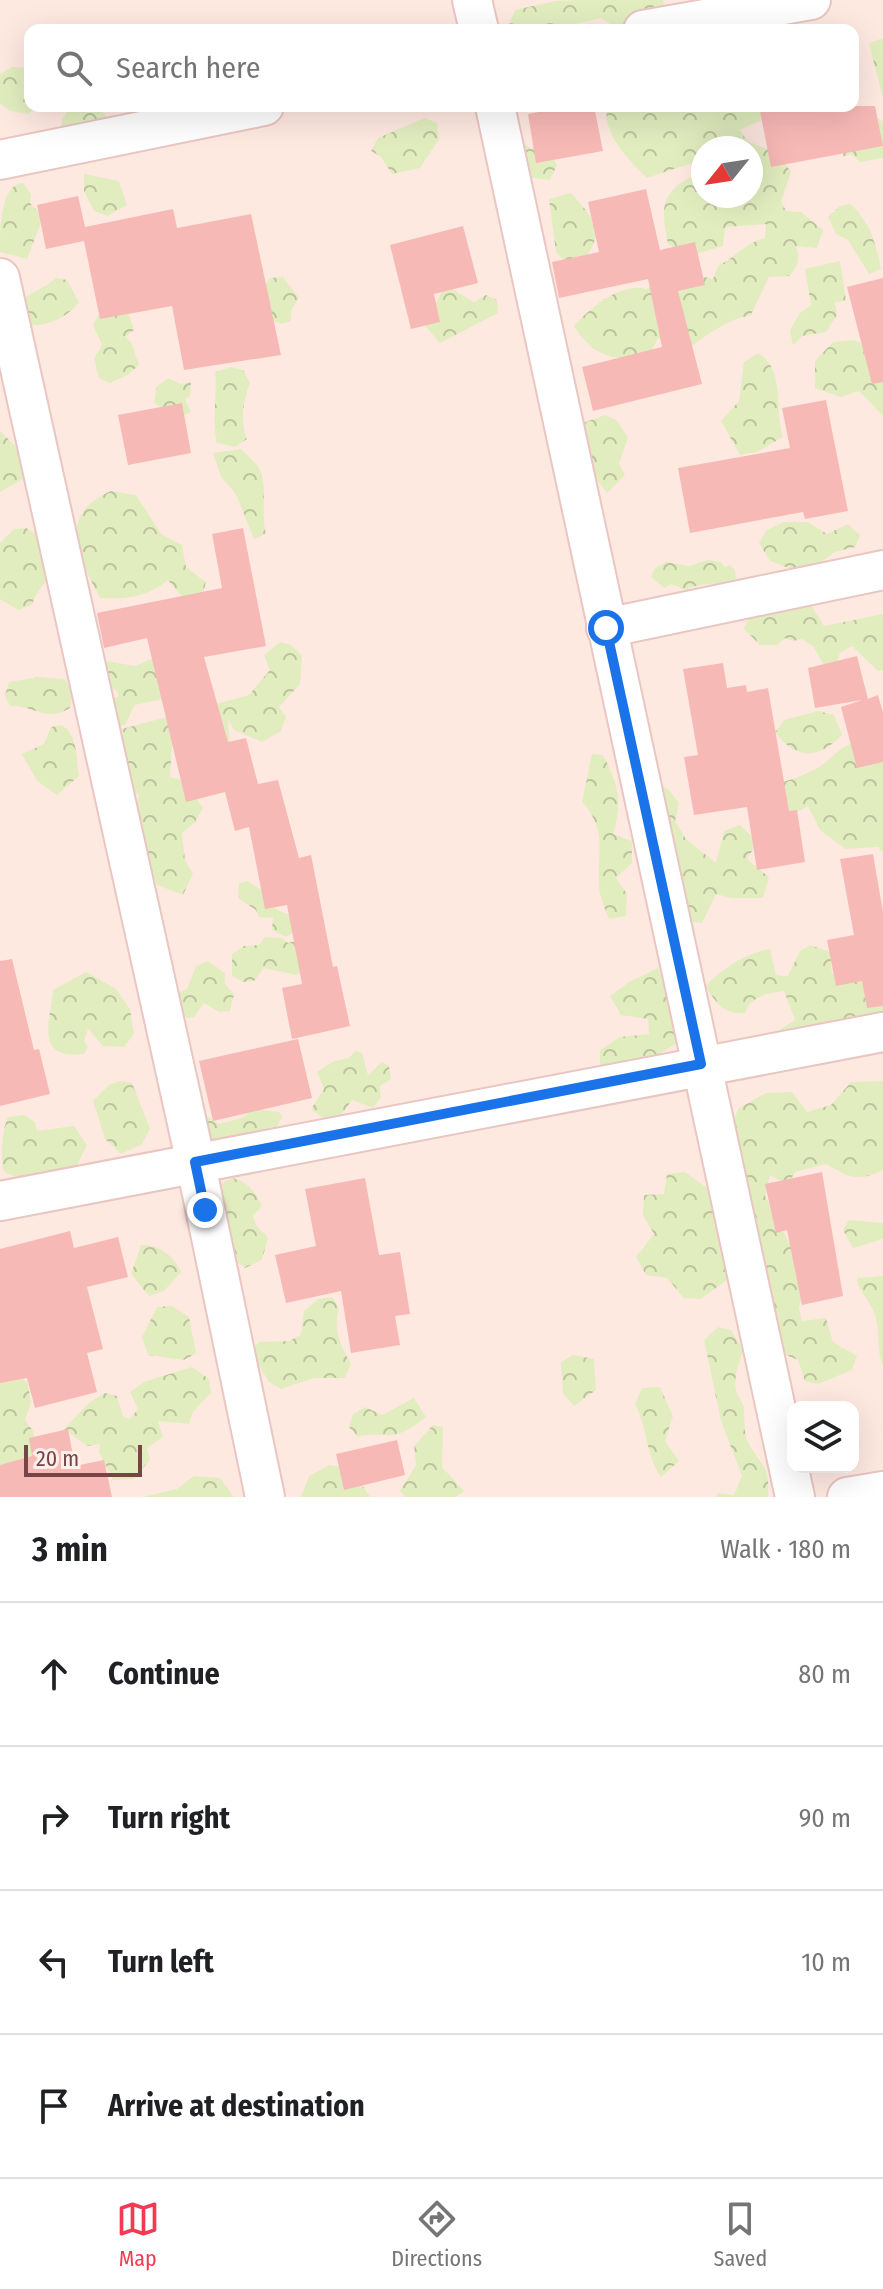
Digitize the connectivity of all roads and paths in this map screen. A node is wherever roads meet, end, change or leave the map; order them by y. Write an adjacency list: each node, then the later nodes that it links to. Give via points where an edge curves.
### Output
1 (472, 0): 3 (street)
2 (811, 0): 4 (street)
3 (478, 24)
4 (677, 24)
5 (235, 112): 7 (street)
6 (496, 112): 10 (street)
7 (0, 160)
8 (0, 278): 13 (street)
9 (883, 570): 10 (street)
10 (606, 628): 12 (street)
11 (883, 1032): 12 (street)
12 (701, 1064): 13 (street); 17 (street)
13 (195, 1162): 14 (street); 16 (street)
14 (0, 1201)
15 (883, 1491): 18 (street)
16 (265, 1497)
17 (795, 1497)
18 (847, 1497)

